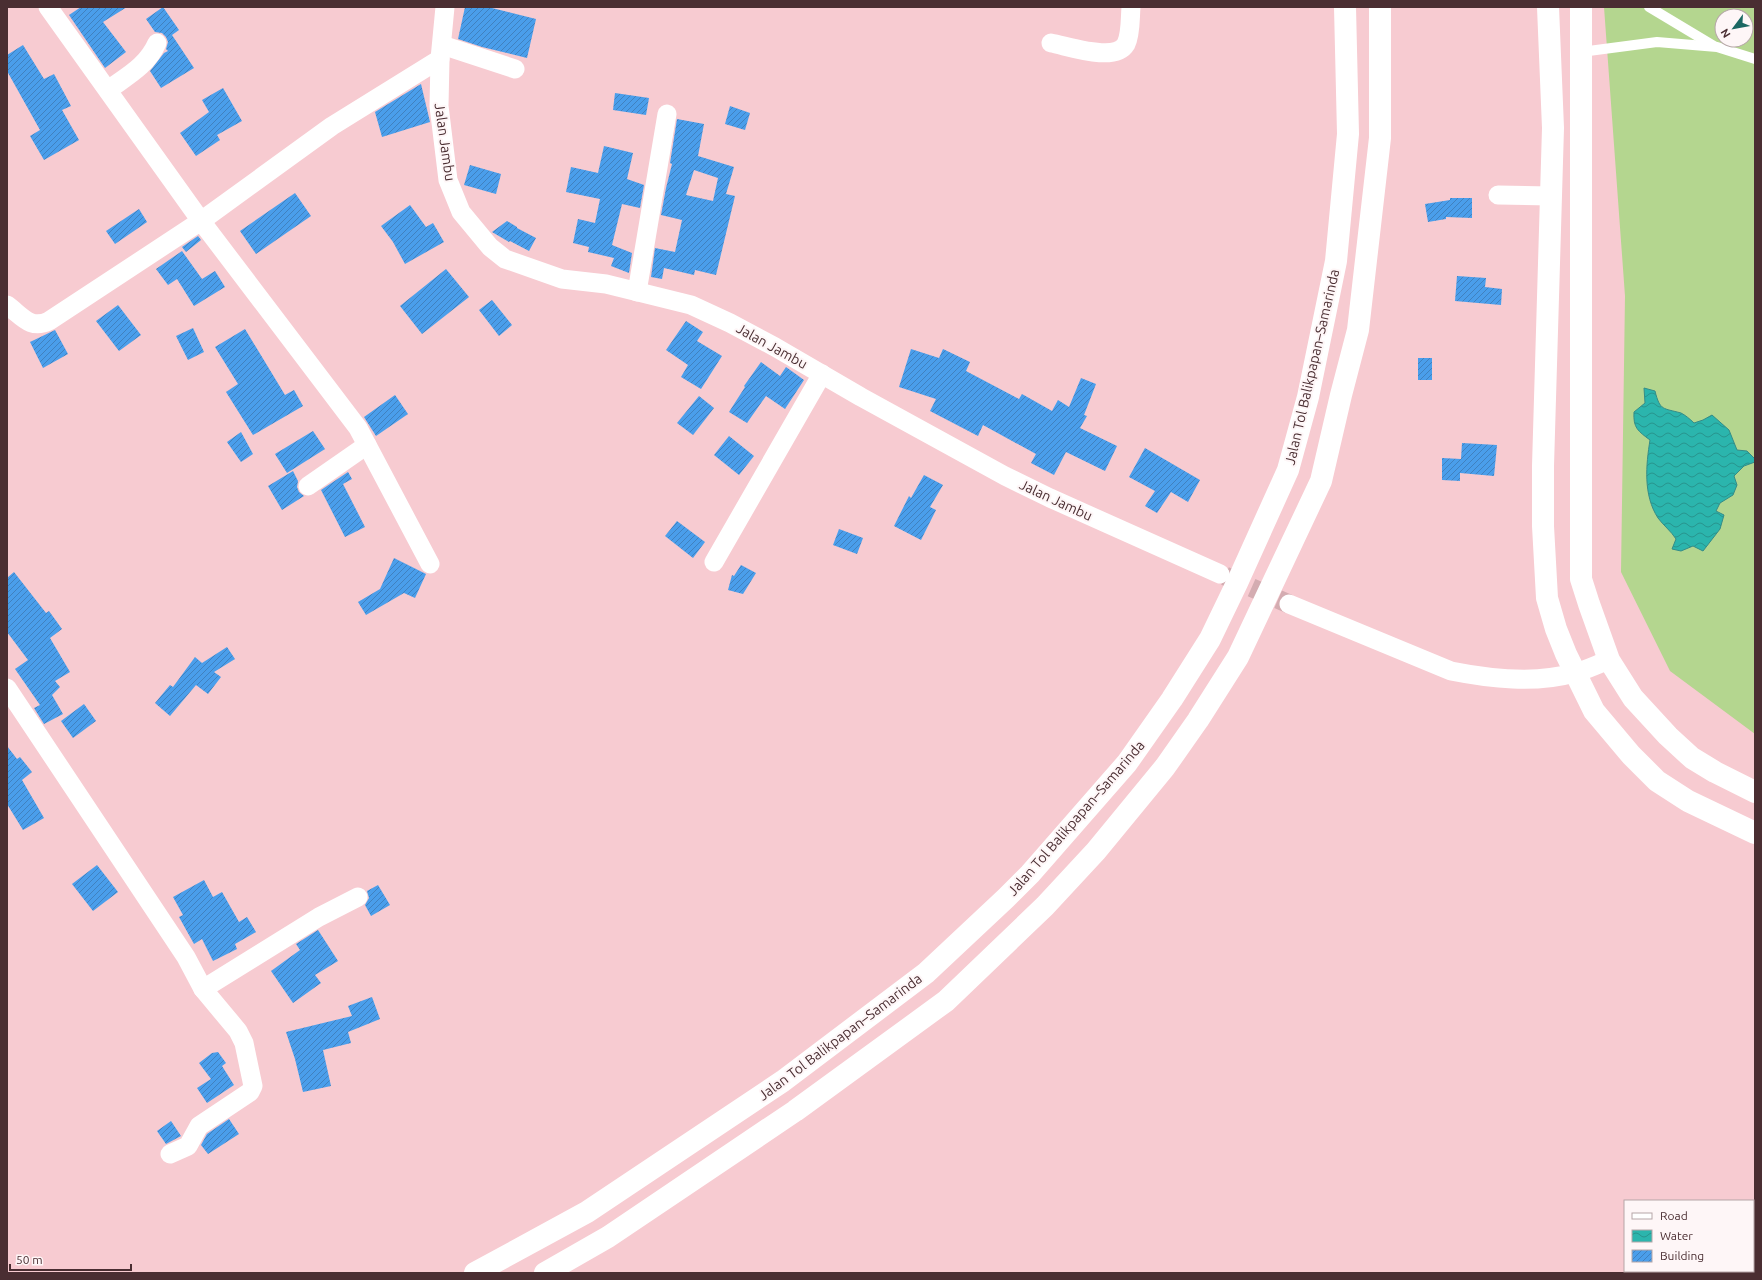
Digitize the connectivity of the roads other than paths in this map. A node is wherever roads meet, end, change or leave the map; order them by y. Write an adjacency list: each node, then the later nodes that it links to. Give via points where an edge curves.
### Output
1 (48, 7): 18 (street)
2 (445, 7): 14 (street, Jalan Jambu)
3 (1131, 7): 10 (street, via 1128,37 1125,45 1116,52 1104,54)
4 (1345, 7): 42 (main road, Jalan Tol Balikpapan–Samarinda, via 1348,134 1337,253 1308,396 1288,470 1244,569 1210,639 1172,699 1127,763 1030,874 926,973 783,1081 587,1212)
5 (1380, 7): 43 (main road, via 1380,138 1358,330 1340,395 1321,481 1238,657 1198,720 1165,767 1096,851 1045,906 946,1001 795,1111 608,1237)
6 (1548, 7): 21 (main road, via 1553,128)
7 (1581, 7): 15 (main road)
8 (1649, 7): 11 (lane)
9 (157, 43): 18 (street, via 151,56 139,68)
10 (1051, 43)
11 (1714, 45)
12 (1714, 47): 15 (lane, via 1657,42)
13 (1720, 48): 16 (lane)
14 (441, 52): 17 (street); 22 (street); 25 (street, Jalan Jambu, via 439,106 448,180 461,212 477,232 490,247 505,259 515,263 562,279 606,284)
15 (1580, 52): 24 (main road)
16 (1755, 59)
17 (515, 69)
18 (108, 90): 22 (street)
19 (667, 114): 25 (street)
20 (1498, 195): 21 (street)
21 (1551, 196): 23 (main road)
22 (200, 220): 26 (street, via 41,325 32,325); 28 (street, via 358,428)
23 (1549, 250): 24 (main road); 35 (main road, via 1543,466 1544,553 1547,598 1556,629)
24 (1581, 251): 34 (main road, via 1582,579)
25 (636, 292): 27 (street, Jalan Jambu, via 691,305 730,323)
26 (7, 304)
27 (822, 374): 30 (street); 32 (street, Jalan Jambu, via 1005,476)
28 (367, 445): 29 (street); 31 (street)
29 (308, 486)
30 (714, 562)
31 (430, 564)
32 (1220, 574)
33 (1289, 604): 35 (street, via 1451,671 1477,676 1525,679)
34 (1609, 660): 35 (street); 37 (main road, via 1633,698 1692,758)
35 (1575, 673): 38 (main road, via 1594,711 1657,781 1688,801)
36 (7, 688): 40 (street)
37 (1755, 792)
38 (1755, 833)
39 (358, 897): 40 (street, via 319,917)
40 (203, 988): 41 (street, via 230,1020 244,1043 252,1089 247,1095 199,1126 188,1146)
41 (170, 1154)
42 (475, 1273)
43 (545, 1273)

